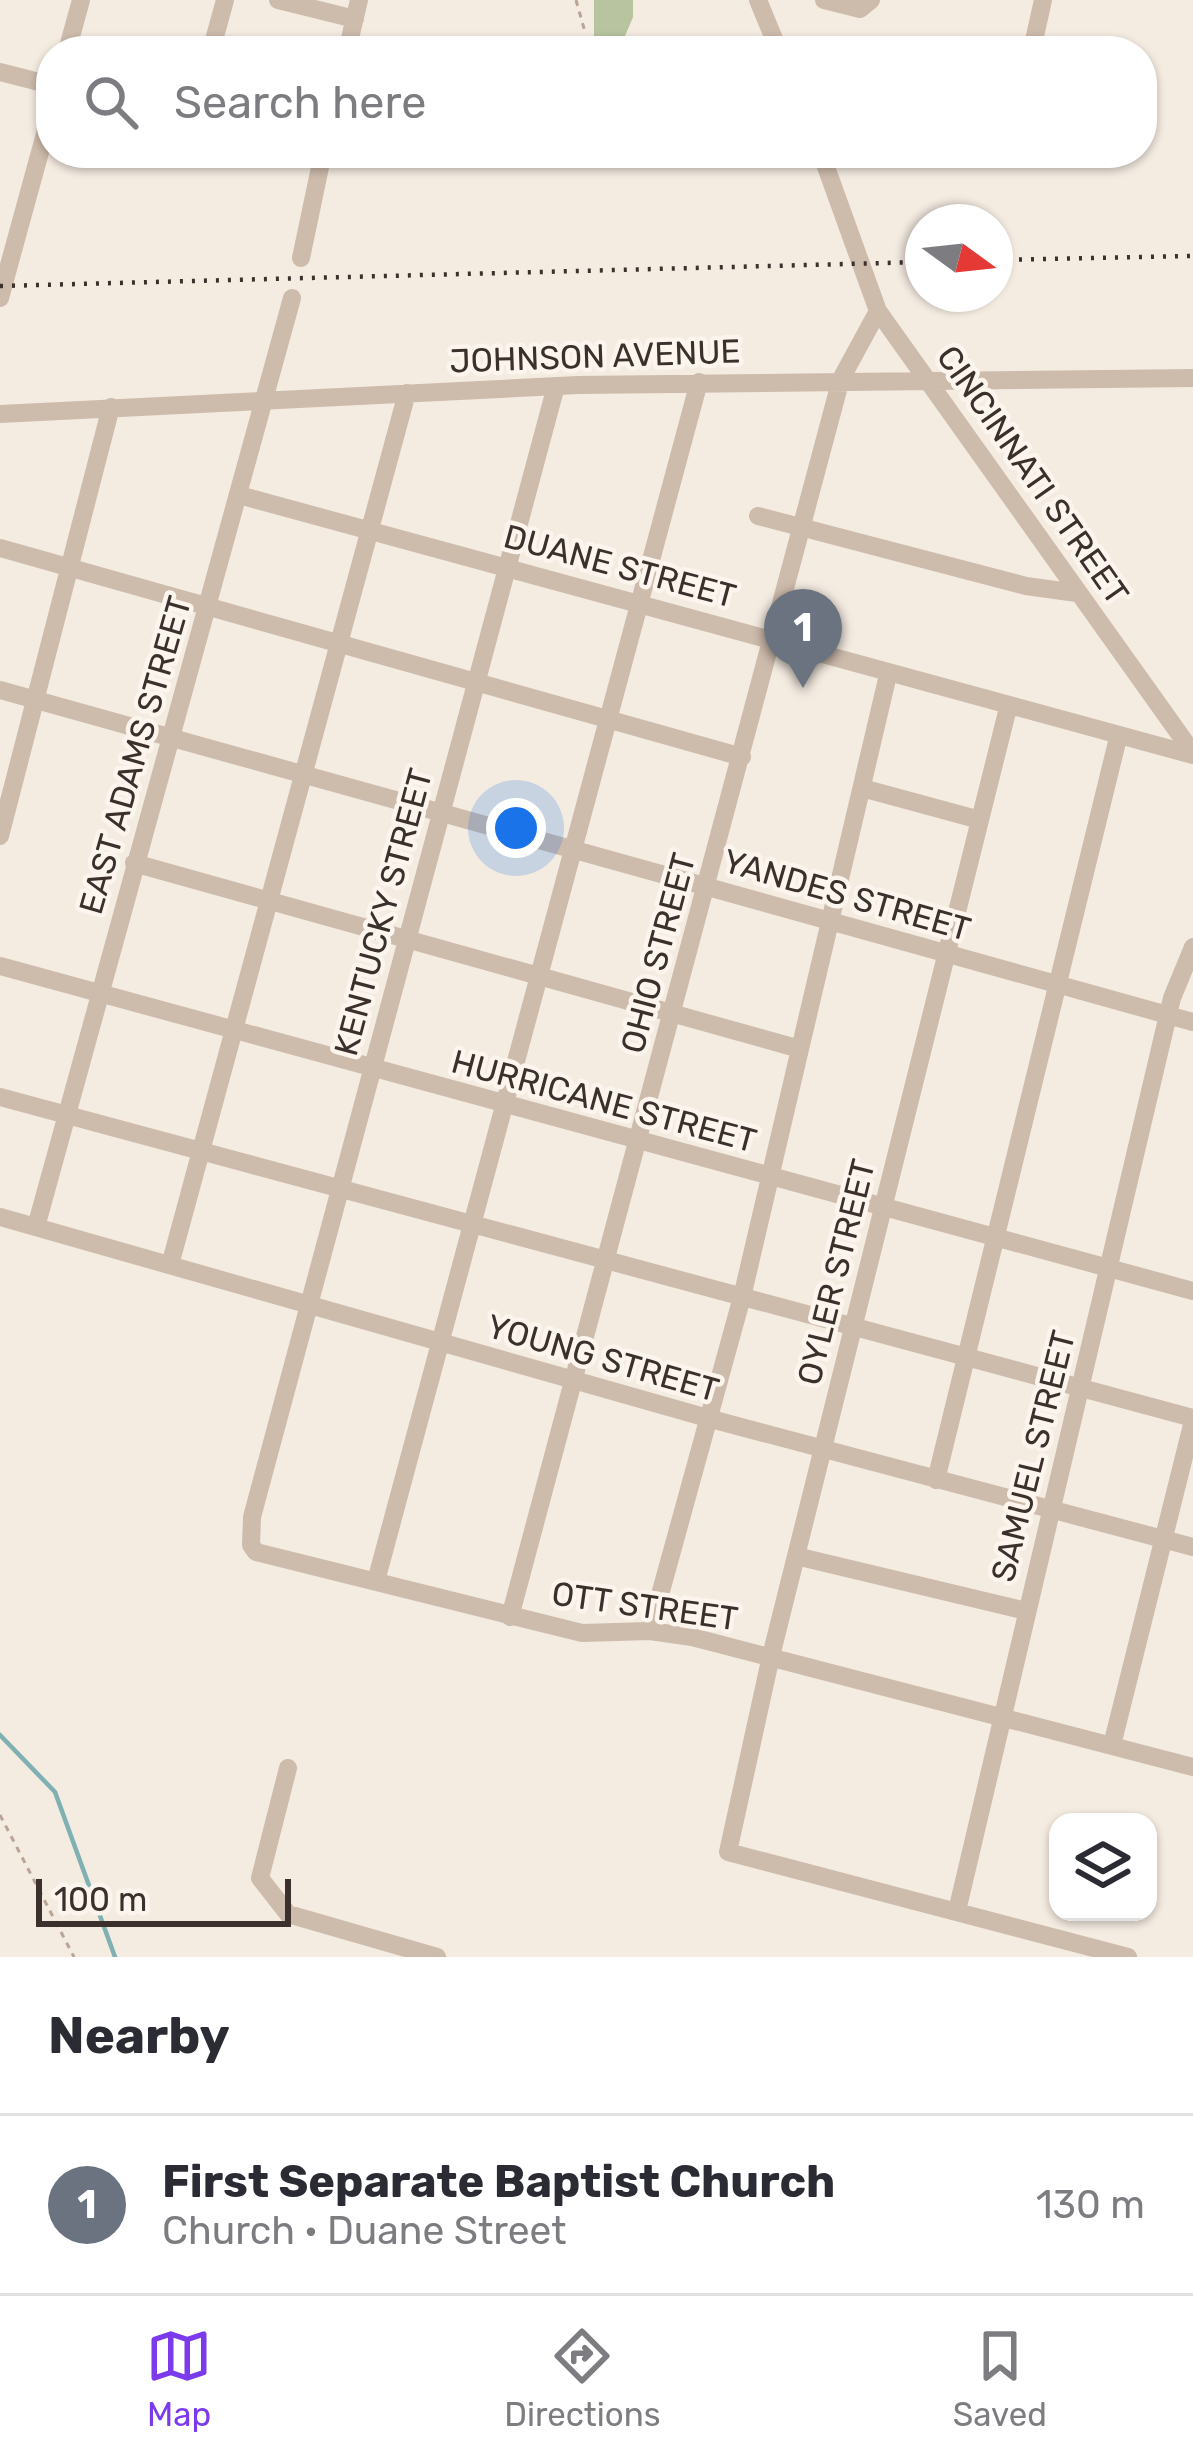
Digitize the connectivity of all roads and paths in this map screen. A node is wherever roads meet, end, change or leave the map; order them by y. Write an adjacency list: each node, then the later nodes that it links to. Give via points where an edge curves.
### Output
1 (81, 0): 11 (street)
2 (225, 0): 12 (street)
3 (278, 0): 9 (street)
4 (576, 0): 10 (path)
5 (758, 0): 13 (street)
6 (824, 0): 7 (street, via 860,9)
7 (871, 0)
8 (1043, 0): 14 (street)
9 (357, 10)
10 (585, 32)
11 (72, 36)
12 (215, 36)
13 (773, 36)
14 (1035, 36)
15 (0, 72): 16 (street)
16 (36, 82)
17 (36, 166): 20 (street)
18 (318, 168): 22 (street)
19 (826, 168): 25 (street, CINCINNATI STREET)
20 (22, 217): 21 (street); 23 (street)
21 (0, 220)
22 (301, 258)
23 (0, 298)
24 (292, 298): 32 (street, EAST ADAMS STREET)
25 (878, 311): 27 (street, OHIO STREET); 28 (street, CINCINNATI STREET)
26 (1193, 378): 28 (street, JOHNSON AVENUE)
27 (842, 379): 28 (street, JOHNSON AVENUE); 29 (street, JOHNSON AVENUE); 37 (street, OHIO STREET)
28 (930, 379): 42 (street, CINCINNATI STREET)
29 (699, 382): 30 (street, JOHNSON AVENUE); 43 (street)
30 (556, 386): 31 (street, JOHNSON AVENUE); 40 (street, KENTUCKY STREET)
31 (407, 393): 32 (street, JOHNSON AVENUE); 38 (street)
32 (265, 400): 33 (street, JOHNSON AVENUE); 35 (street, EAST ADAMS STREET)
33 (111, 407): 34 (street, JOHNSON AVENUE); 41 (street)
34 (0, 414)
35 (238, 495): 38 (street, DUANE STREET); 44 (street, EAST ADAMS STREET)
36 (758, 516): 37 (street)
37 (802, 527): 42 (street); 45 (street, OHIO STREET)
38 (372, 530): 40 (street, DUANE STREET); 46 (street)
39 (0, 548): 41 (street)
40 (508, 567): 43 (street, DUANE STREET); 48 (street, KENTUCKY STREET)
41 (73, 568): 44 (street); 50 (street)
42 (1077, 593): 55 (street, CINCINNATI STREET)
43 (643, 603): 45 (street, DUANE STREET); 52 (street)
44 (208, 605): 46 (street); 53 (street, EAST ADAMS STREET)
45 (773, 640): 47 (street, DUANE STREET); 56 (street, OHIO STREET)
46 (341, 644): 48 (street); 57 (street)
47 (888, 674): 51 (street, DUANE STREET); 58 (street)
48 (477, 680): 52 (street); 59 (street, KENTUCKY STREET)
49 (0, 690): 50 (street, YANDES STREET)
50 (37, 700): 53 (street, YANDES STREET); 61 (street)
51 (1008, 708): 54 (street, DUANE STREET); 60 (street, OYLER STREET)
52 (611, 720): 56 (street); 62 (street)
53 (170, 737): 57 (street, YANDES STREET); 63 (street, EAST ADAMS STREET)
54 (1118, 738): 55 (street, DUANE STREET); 72 (street)
55 (1193, 754)
56 (742, 757): 64 (street, OHIO STREET)
57 (304, 774): 59 (street, YANDES STREET); 65 (street)
58 (862, 788): 60 (street); 66 (street)
59 (441, 811): 62 (street, YANDES STREET); 67 (street, KENTUCKY STREET)
60 (980, 820): 69 (street, OYLER STREET)
61 (0, 836)
62 (575, 850): 64 (street, YANDES STREET); 71 (street)
63 (134, 863): 65 (street); 73 (street, EAST ADAMS STREET)
64 (706, 887): 66 (street, YANDES STREET); 74 (street, OHIO STREET)
65 (268, 902): 67 (street); 77 (street)
66 (831, 922): 69 (street, YANDES STREET); 78 (street)
67 (407, 940): 71 (street); 79 (street, KENTUCKY STREET)
68 (1193, 947): 75 (street, SAMUEL STREET)
69 (946, 954): 72 (street, YANDES STREET); 87 (street, OYLER STREET)
70 (0, 966): 73 (street, HURRICANE STREET)
71 (543, 976): 74 (street); 81 (street)
72 (1058, 985): 75 (street, YANDES STREET); 91 (street)
73 (100, 993): 77 (street, HURRICANE STREET); 82 (street, EAST ADAMS STREET)
74 (673, 1012): 78 (street); 83 (street, OHIO STREET)
75 (1170, 1016): 76 (street, YANDES STREET); 94 (street, SAMUEL STREET)
76 (1193, 1022)
77 (234, 1031): 79 (street, HURRICANE STREET); 84 (street)
78 (800, 1049): 85 (street)
79 (371, 1068): 81 (street, HURRICANE STREET); 86 (street, KENTUCKY STREET)
80 (0, 1096): 82 (street)
81 (506, 1105): 83 (street, HURRICANE STREET); 89 (street)
82 (68, 1113): 84 (street); 90 (street, EAST ADAMS STREET)
83 (640, 1141): 85 (street, HURRICANE STREET); 92 (street, OHIO STREET)
84 (200, 1152): 86 (street); 93 (street)
85 (770, 1177): 87 (street, HURRICANE STREET); 96 (street)
86 (338, 1188): 89 (street); 97 (street, KENTUCKY STREET)
87 (883, 1207): 91 (street, HURRICANE STREET); 98 (street, OYLER STREET)
88 (0, 1217): 90 (street, YOUNG STREET)
89 (472, 1224): 92 (street); 99 (street)
90 (37, 1227): 93 (street, YOUNG STREET)
91 (994, 1240): 94 (street, HURRICANE STREET); 100 (street)
92 (607, 1261): 96 (street); 101 (street, OHIO STREET)
93 (170, 1265): 97 (street, YOUNG STREET)
94 (1109, 1269): 95 (street, HURRICANE STREET); 102 (street, SAMUEL STREET)
95 (1193, 1291)
96 (742, 1297): 98 (street); 103 (street)
97 (308, 1305): 99 (street, YOUNG STREET); 106 (street, KENTUCKY STREET)
98 (853, 1327): 100 (street); 105 (street, OYLER STREET)
99 (440, 1344): 101 (street, YOUNG STREET); 112 (street)
100 (964, 1356): 102 (street); 107 (street)
101 (573, 1381): 103 (street, YOUNG STREET); 114 (street, OHIO STREET)
102 (1082, 1388): 104 (street); 108 (street, SAMUEL STREET)
103 (711, 1419): 105 (street, YOUNG STREET); 115 (street)
104 (1193, 1419): 109 (street)
105 (823, 1449): 107 (street, YOUNG STREET); 111 (street, OYLER STREET)
106 (269, 1454): 112 (street, OTT STREET, via 252,1517 256,1552)
107 (936, 1480): 108 (street, YOUNG STREET)
108 (1051, 1510): 109 (street, YOUNG STREET); 113 (street, SAMUEL STREET)
109 (1163, 1539): 110 (street, YOUNG STREET); 118 (street)
110 (1193, 1547)
111 (796, 1556): 113 (street); 116 (street, OYLER STREET)
112 (376, 1582): 114 (street, OTT STREET)
113 (1026, 1611): 117 (street, SAMUEL STREET)
114 (510, 1617): 115 (street, OTT STREET, via 582,1633)
115 (650, 1631): 116 (street, OTT STREET)
116 (771, 1655): 117 (street, OTT STREET); 122 (street, OYLER STREET, via 728,1852)
117 (1002, 1718): 118 (street, OTT STREET); 122 (street, SAMUEL STREET)
118 (1112, 1745): 119 (street, OTT STREET)
119 (1193, 1767)
120 (288, 1768): 124 (street, via 260,1878 288,1914)
121 (0, 1815): 123 (path)
122 (958, 1911): 125 (street)
123 (74, 1957)
124 (437, 1957)
125 (1128, 1957)

